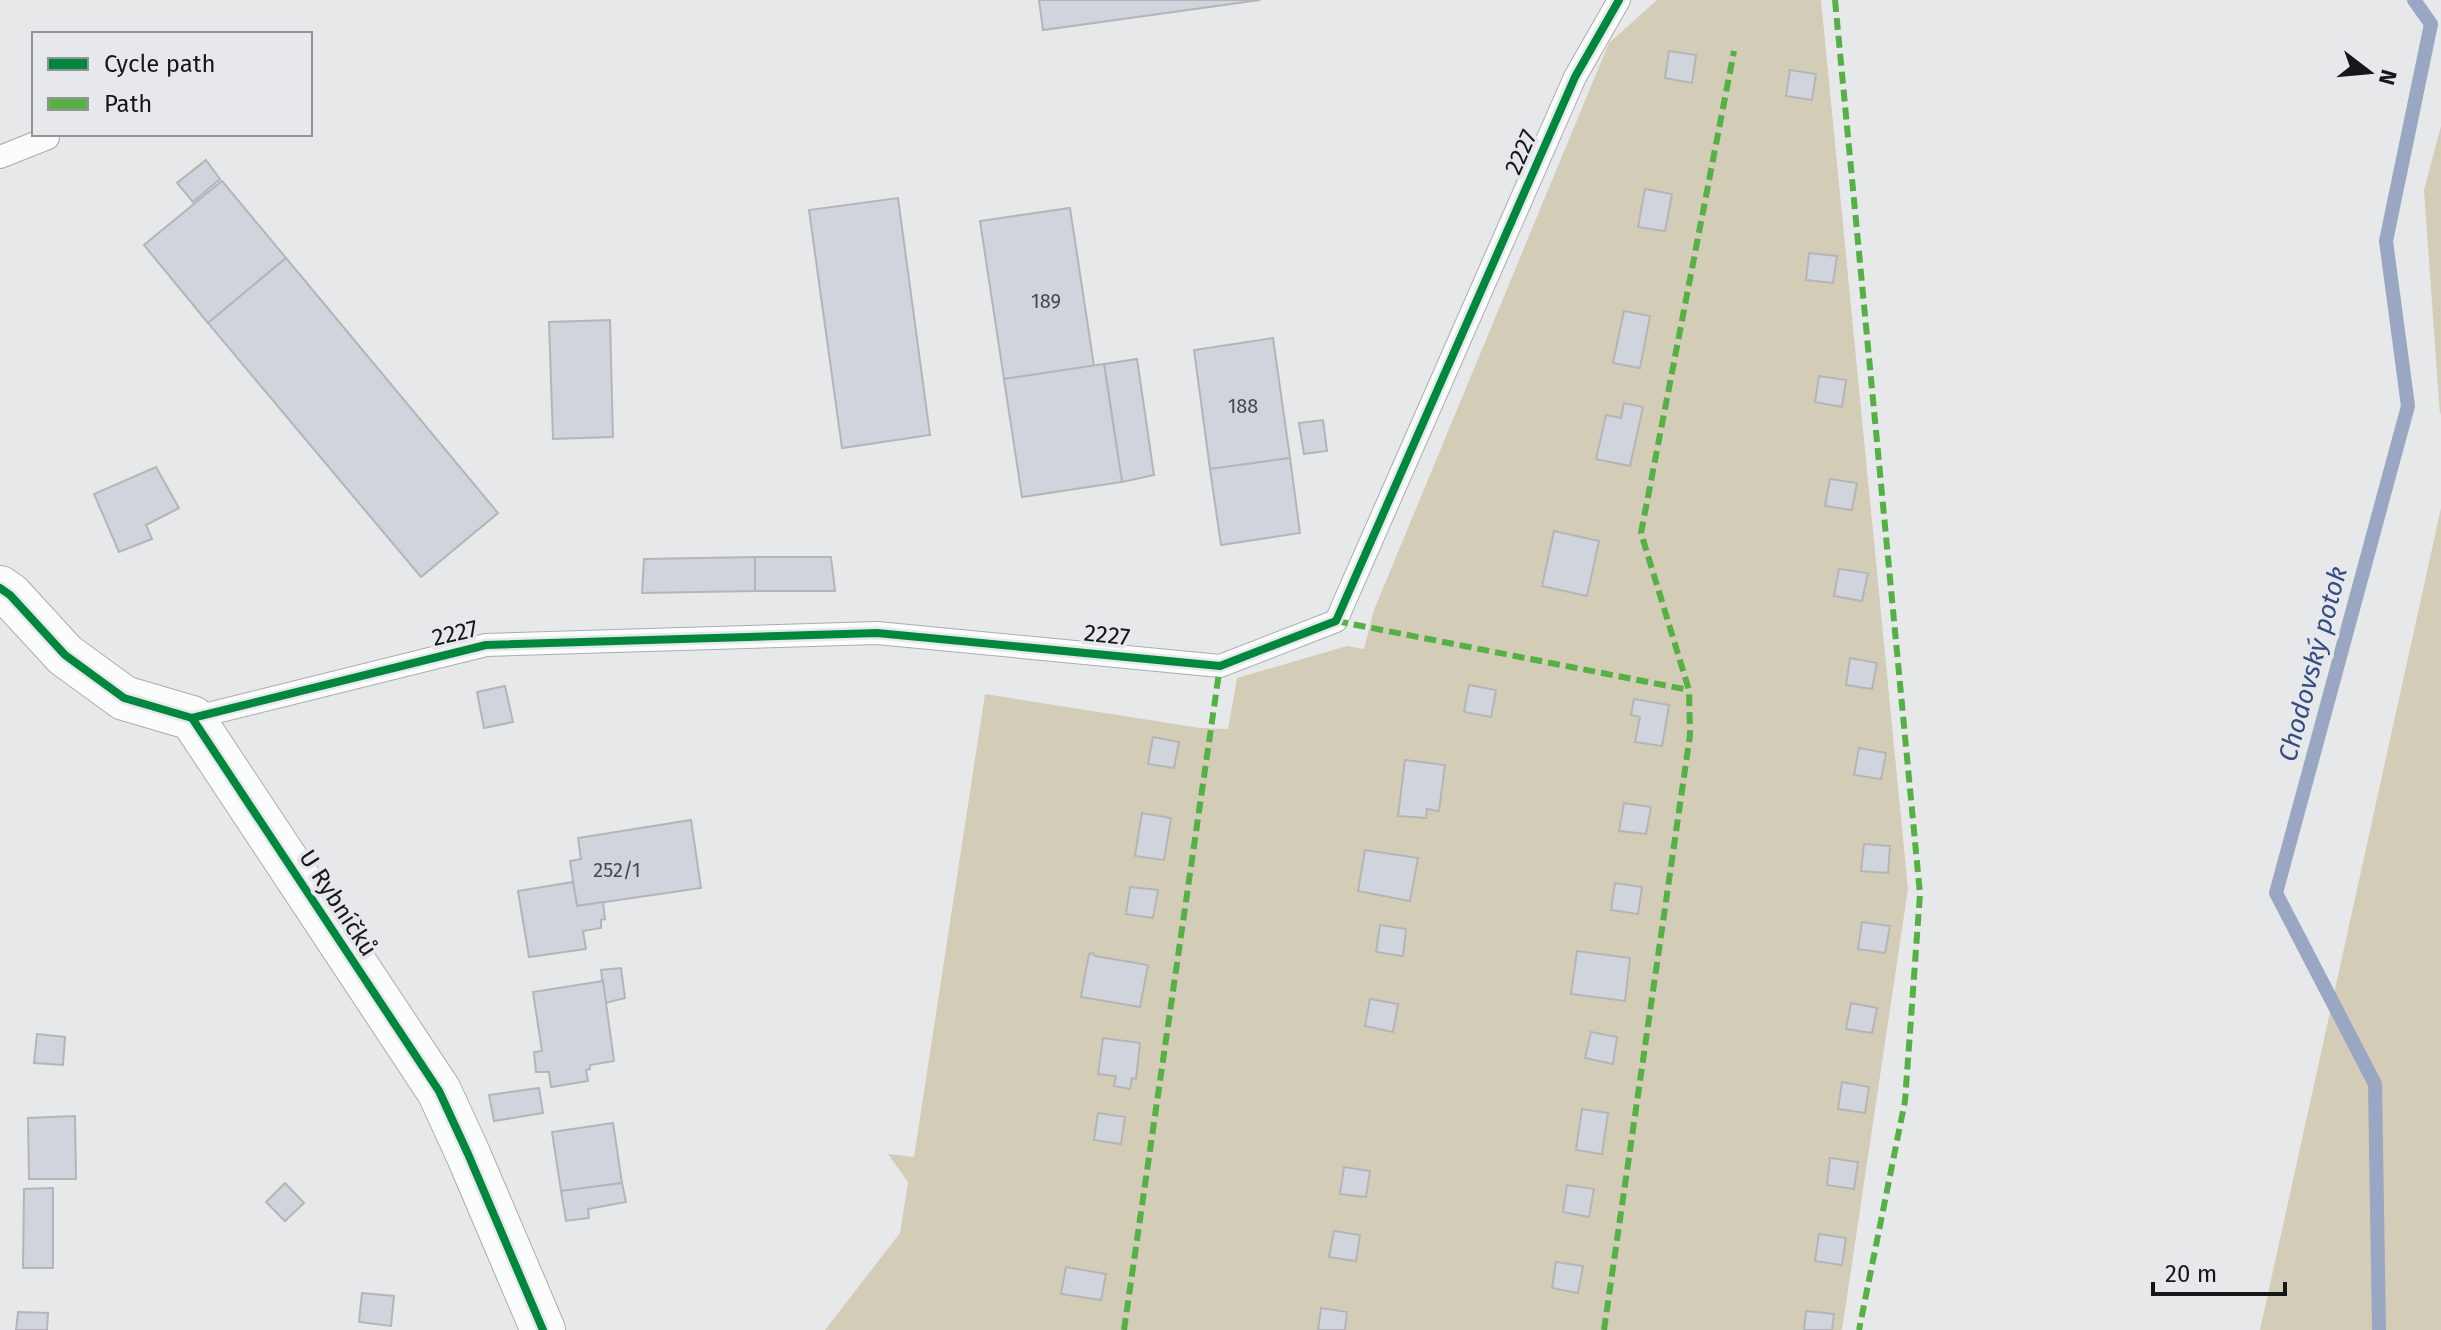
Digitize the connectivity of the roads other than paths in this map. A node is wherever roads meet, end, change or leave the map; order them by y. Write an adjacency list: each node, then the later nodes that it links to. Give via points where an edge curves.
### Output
1 (1619, 0): 5 (lane, 2227, via 1575,77 1336,621 1220,666 877,633 486,645)
2 (48, 138): 3 (lane)
3 (0, 157)
4 (0, 588): 5 (street, via 65,655 124,698)
5 (192, 718): 6 (street, U Rybníčků, via 439,1091)
6 (543, 1330)

